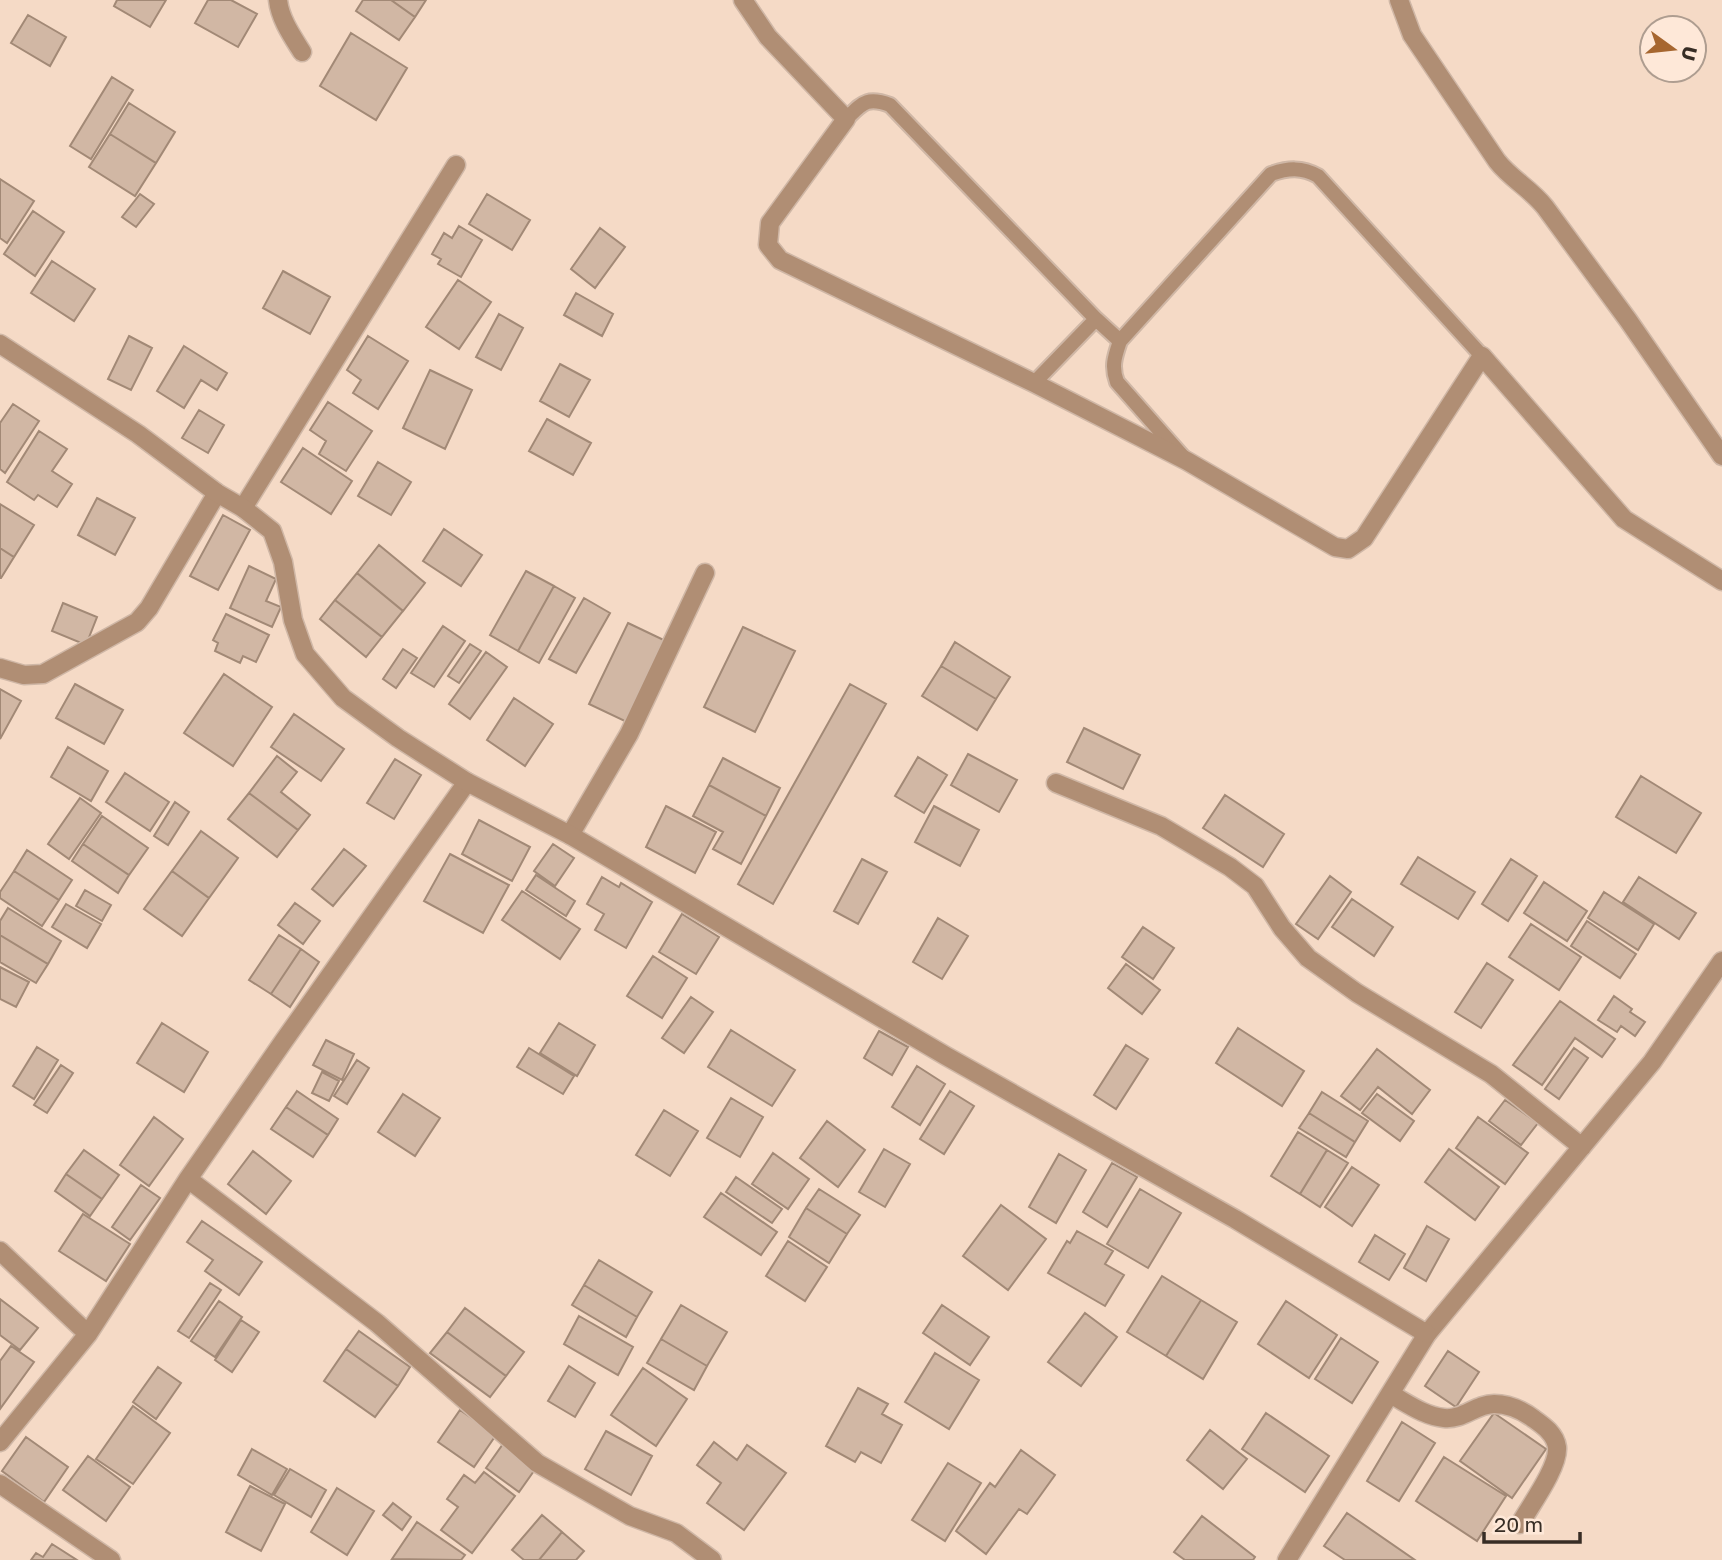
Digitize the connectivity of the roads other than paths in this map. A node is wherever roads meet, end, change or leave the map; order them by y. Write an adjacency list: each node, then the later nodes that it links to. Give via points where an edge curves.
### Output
1 (278, 0): 4 (street)
2 (743, 0): 5 (street, via 768,37)
3 (1399, 0): 12 (street, via 1412,35 1497,161 1538,198)
4 (302, 52)
5 (846, 119): 7 (lane, via 865,102 890,105); 11 (street, via 769,223 768,245 774,254)
6 (456, 165): 15 (street)
7 (1096, 318): 8 (lane); 11 (lane)
8 (1120, 341): 10 (lane, via 1271,174 1294,168 1318,176); 13 (lane, via 1113,370 1117,382)
9 (0, 344): 14 (street, via 138,434)
10 (1482, 356): 13 (street, via 1364,538 1348,549 1326,544); 17 (street, via 1624,519)
11 (1034, 383): 13 (street)
12 (1722, 456)
13 (1187, 461)
14 (217, 493): 15 (street); 18 (street, via 137,622 43,674 24,675)
15 (243, 508): 19 (street, via 272,531 305,654 343,698)
16 (705, 573): 21 (street, via 629,734)
17 (1722, 581)
18 (0, 668)
19 (467, 782): 21 (street); 24 (street)
20 (1056, 783): 23 (street, via 1161,827 1230,867 1255,886 1308,958 1491,1074)
21 (570, 835): 27 (street)
22 (1722, 961): 23 (street, via 1652,1062)
23 (1581, 1147): 27 (street)
24 (188, 1179): 26 (street); 33 (street, via 377,1323 537,1463 630,1516 676,1533)
25 (0, 1251): 26 (street)
26 (88, 1334): 29 (street)
27 (1427, 1334): 28 (street)
28 (1390, 1394): 31 (street, via 1421,1411 1455,1419 1491,1404 1506,1405 1548,1429 1555,1439 1555,1462); 34 (street)
29 (0, 1442)
30 (0, 1484): 32 (street)
31 (1520, 1524)
32 (111, 1560)
33 (712, 1560)
34 (1287, 1560)

